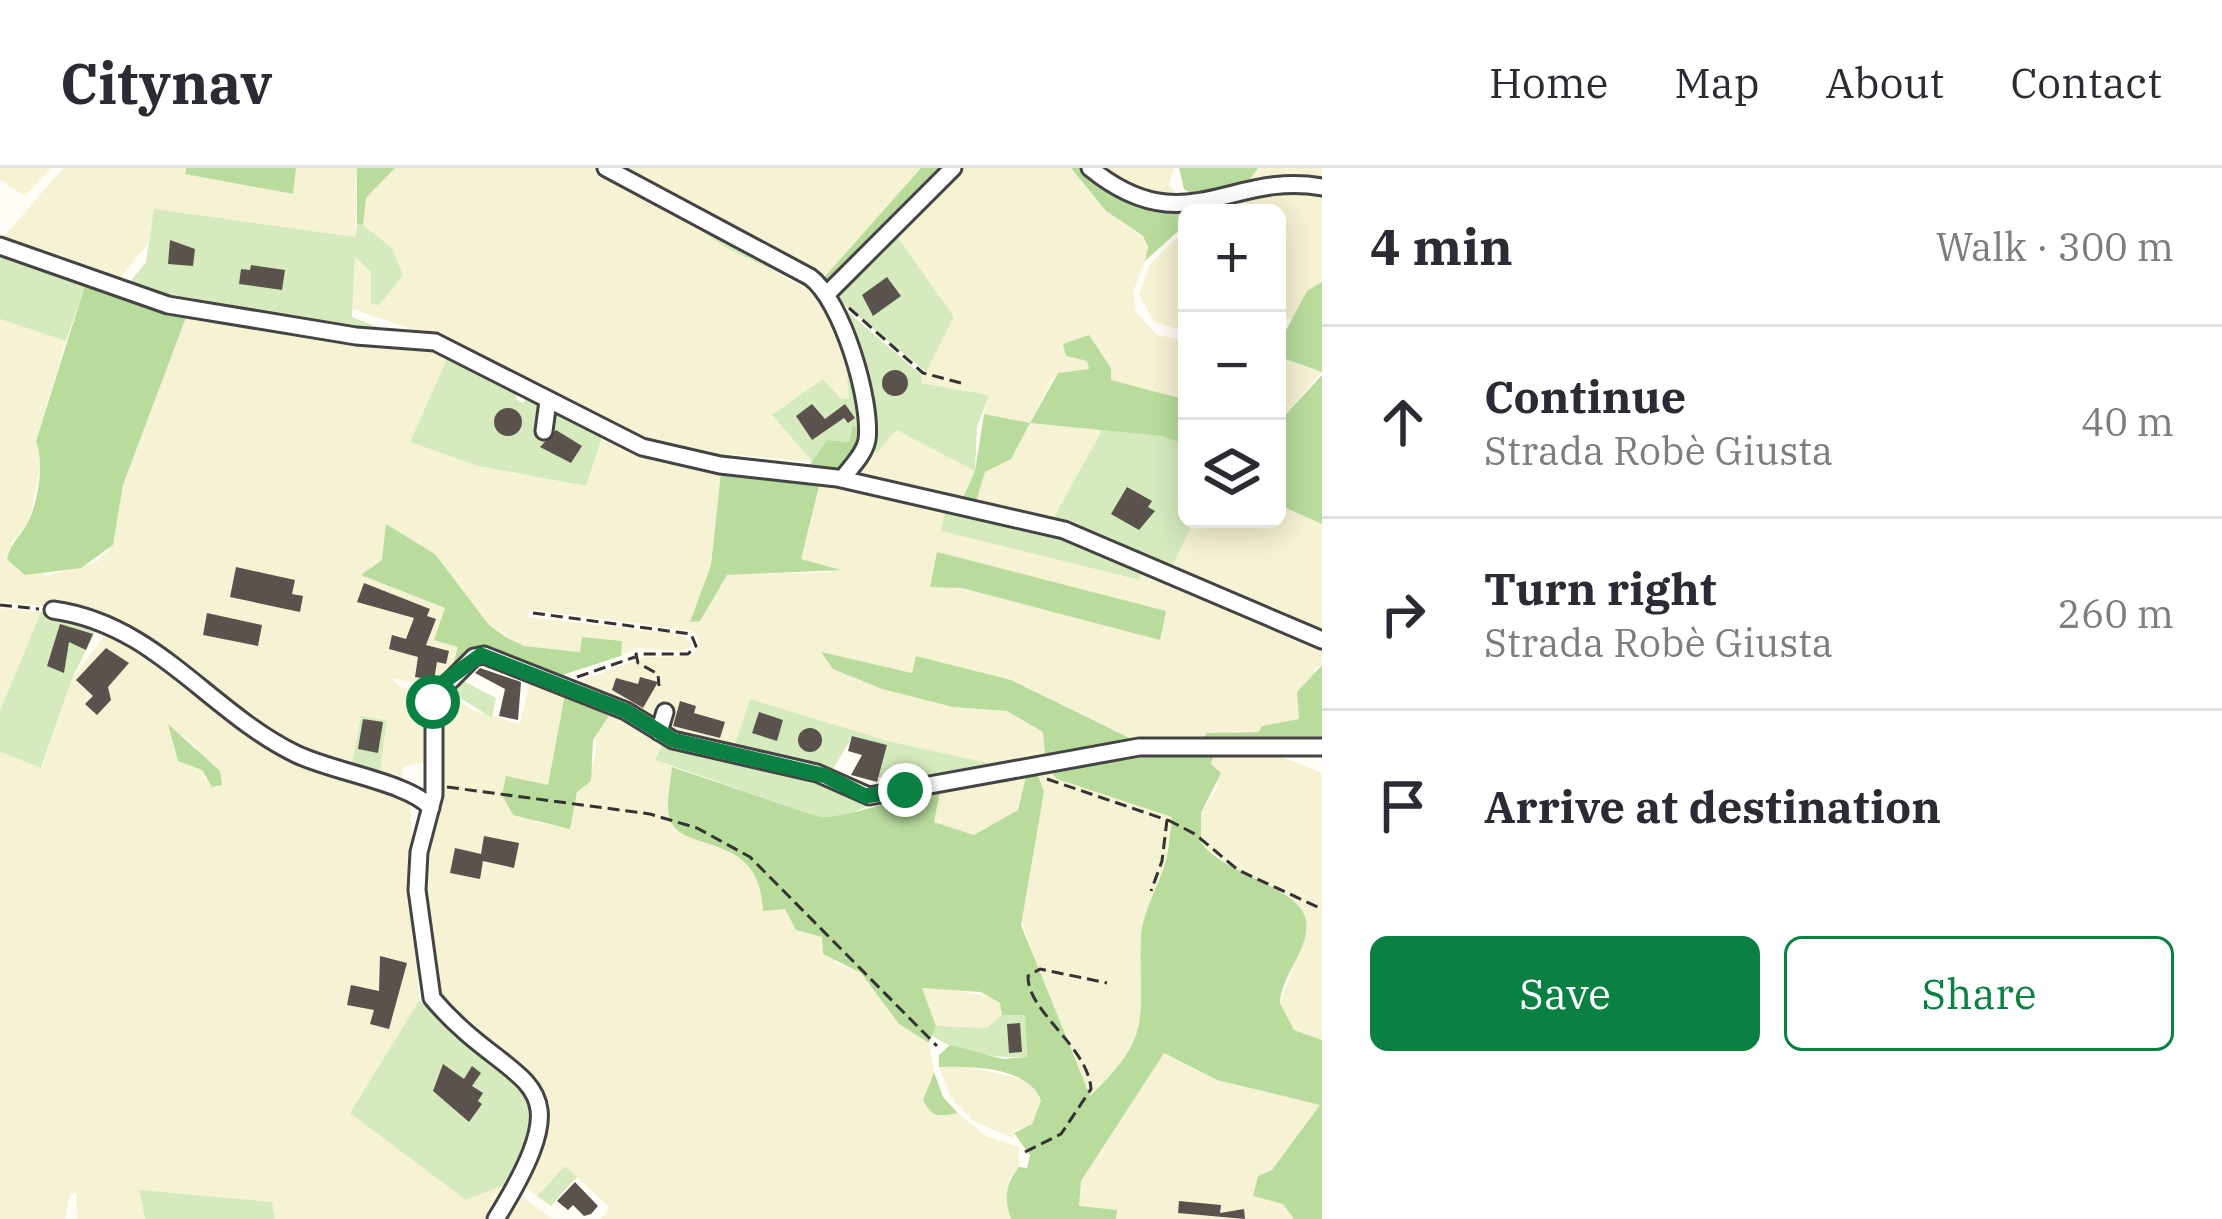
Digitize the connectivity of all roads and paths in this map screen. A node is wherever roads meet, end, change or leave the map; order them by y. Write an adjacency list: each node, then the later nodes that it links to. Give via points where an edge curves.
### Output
1 (606, 168): 6 (street)
2 (953, 168): 6 (street)
3 (1090, 168): 4 (street, via 1125,192 1174,204 1287,184)
4 (1322, 187)
5 (0, 246): 8 (street, via 158,302 356,336 435,341)
6 (828, 293): 7 (path, via 923,373); 10 (street, via 845,323 867,427 865,447)
7 (961, 383)
8 (548, 400): 9 (street); 10 (street, via 619,439 677,458)
9 (544, 431)
10 (842, 479): 14 (street, via 1069,532)
11 (0, 605): 12 (path)
12 (53, 610): 23 (street, via 144,642 290,752 414,791)
13 (533, 614): 15 (path, via 675,629 696,640 684,656)
14 (1322, 640)
15 (635, 657): 16 (path); 17 (path, via 658,674)
16 (552, 685): 19 (street); 22 (street, via 481,655 454,672 434,697)
17 (659, 686)
18 (665, 712): 19 (street)
19 (659, 732): 21 (street, via 826,776 868,796)
20 (1322, 747): 21 (street, via 1155,746)
21 (1039, 761): 24 (path, via 1055,784)
22 (435, 781): 23 (street); 28 (path, via 632,810 725,841)
23 (431, 808): 30 (street, via 417,883 430,993 526,1078 537,1106 533,1153)
24 (1167, 820): 25 (path); 26 (path, via 1238,870)
25 (1151, 891)
26 (1322, 909)
27 (1107, 982): 29 (path, via 1040,969 1028,976 1030,991 1082,1060 1091,1090 1060,1134)
28 (937, 1046)
29 (1025, 1152)
30 (496, 1219)

